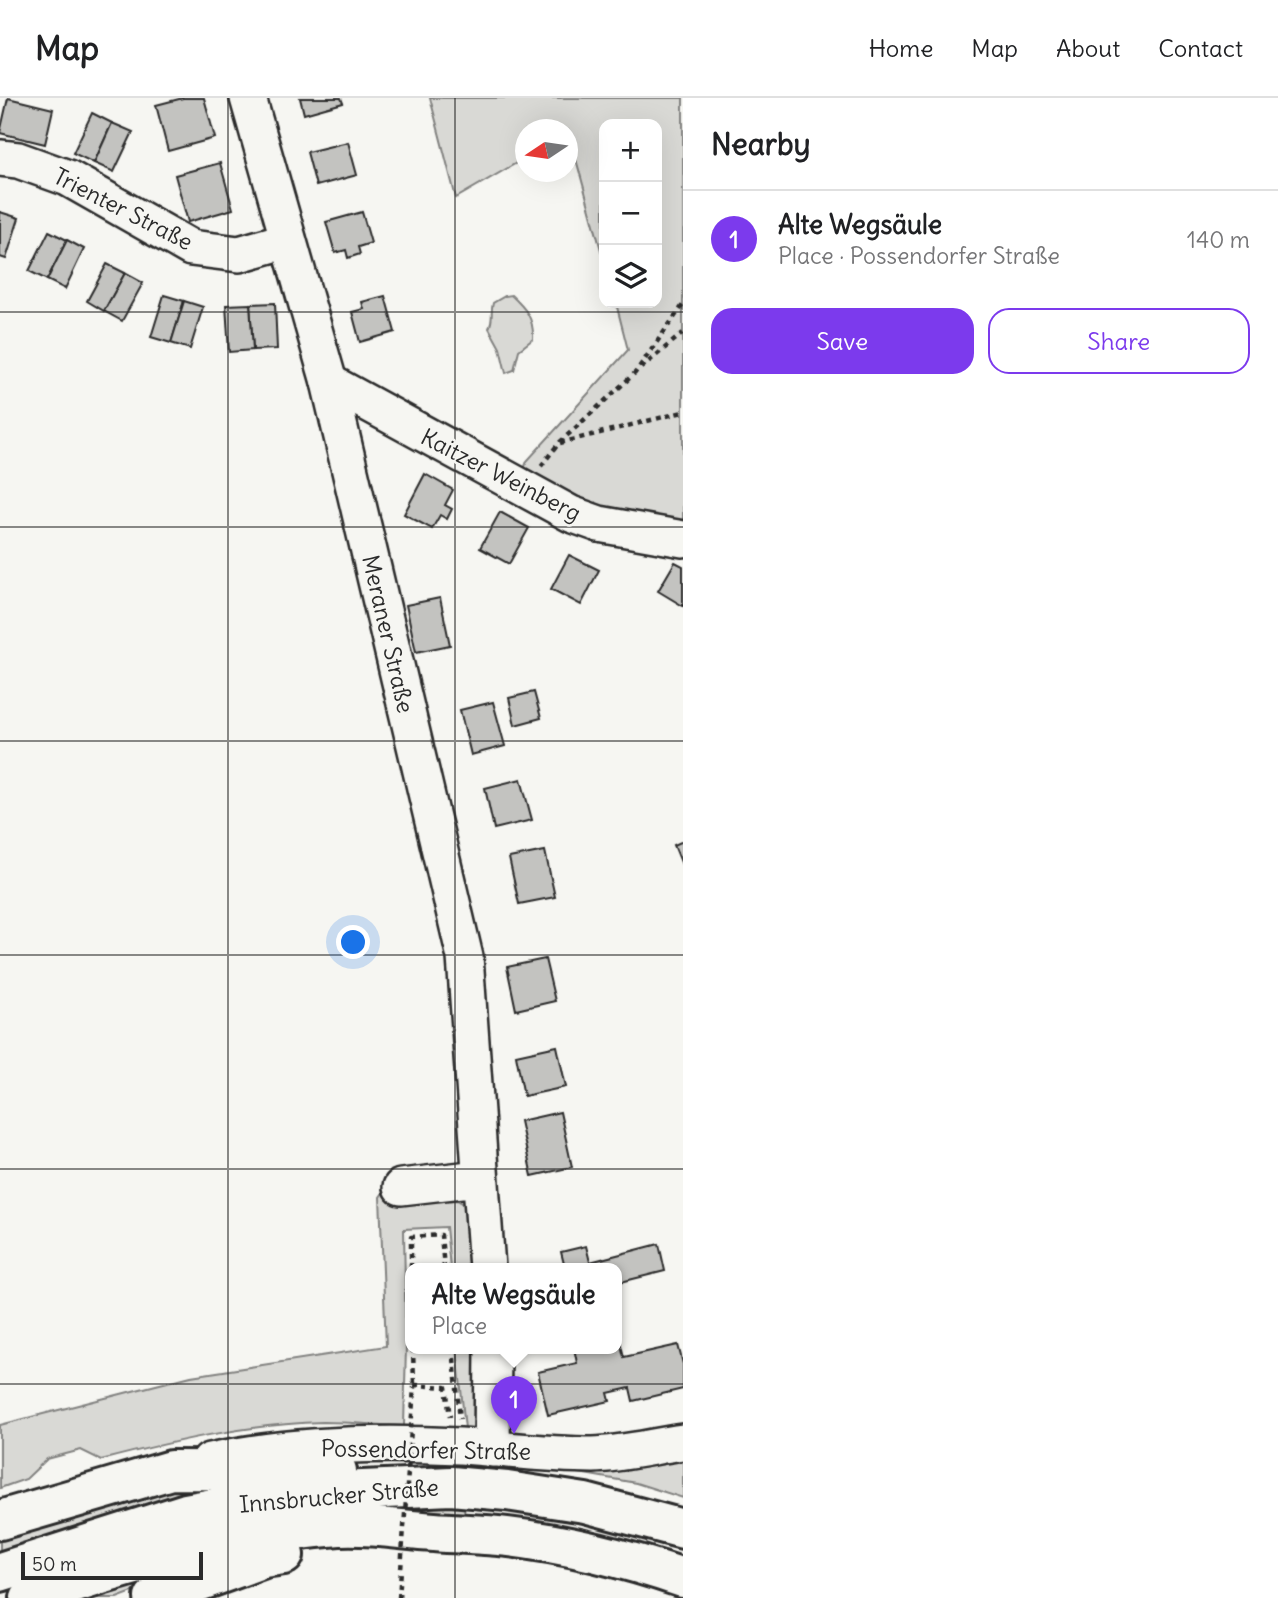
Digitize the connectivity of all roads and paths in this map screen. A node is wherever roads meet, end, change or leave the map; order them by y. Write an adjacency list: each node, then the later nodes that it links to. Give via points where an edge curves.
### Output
1 (248, 98): 3 (street, Meraner Straße)
2 (0, 158): 3 (street, Trienter Straße, via 68,178 191,248 239,254)
3 (288, 240): 7 (street, Meraner Straße)
4 (683, 305): 6 (path)
5 (683, 333): 6 (path)
6 (635, 373): 9 (path)
7 (329, 382): 10 (street, Kaitzer Weinberg); 12 (street, Meraner Straße, via 465,957)
8 (683, 412): 9 (path)
9 (559, 443): 10 (path)
10 (525, 491): 11 (street, Kaitzer Weinberg, via 599,524)
11 (683, 539)
12 (479, 1178): 13 (street); 16 (street, Meraner Straße)
13 (401, 1187)
14 (411, 1263): 15 (path, via 411,1237 441,1236)
15 (444, 1263)
16 (487, 1263)
17 (413, 1354): 20 (path)
18 (454, 1354): 21 (path, via 460,1420)
19 (494, 1354): 23 (street)
20 (414, 1386): 21 (path, via 446,1387); 33 (path, bridge)
21 (454, 1433): 23 (street, Possendorfer Straße); 24 (street, Possendorfer Straße, via 255,1451)
22 (683, 1442): 23 (street, Possendorfer Straße, via 596,1455)
23 (492, 1449)
24 (171, 1470): 25 (main road, via 376,1471); 26 (main road)
25 (451, 1486): 27 (main road, Innsbrucker Straße, via 585,1503); 29 (main road, Innsbrucker Straße, via 341,1491 186,1513)
26 (0, 1520)
27 (683, 1529)
28 (430, 1532): 30 (main road, Innsbrucker Straße, via 508,1537 585,1550); 31 (main road, Innsbrucker Straße, via 371,1524 274,1534 194,1548); 32 (main road, via 264,1558)
29 (0, 1572)
30 (683, 1578)
31 (30, 1598)
32 (154, 1598)
33 (399, 1598)

